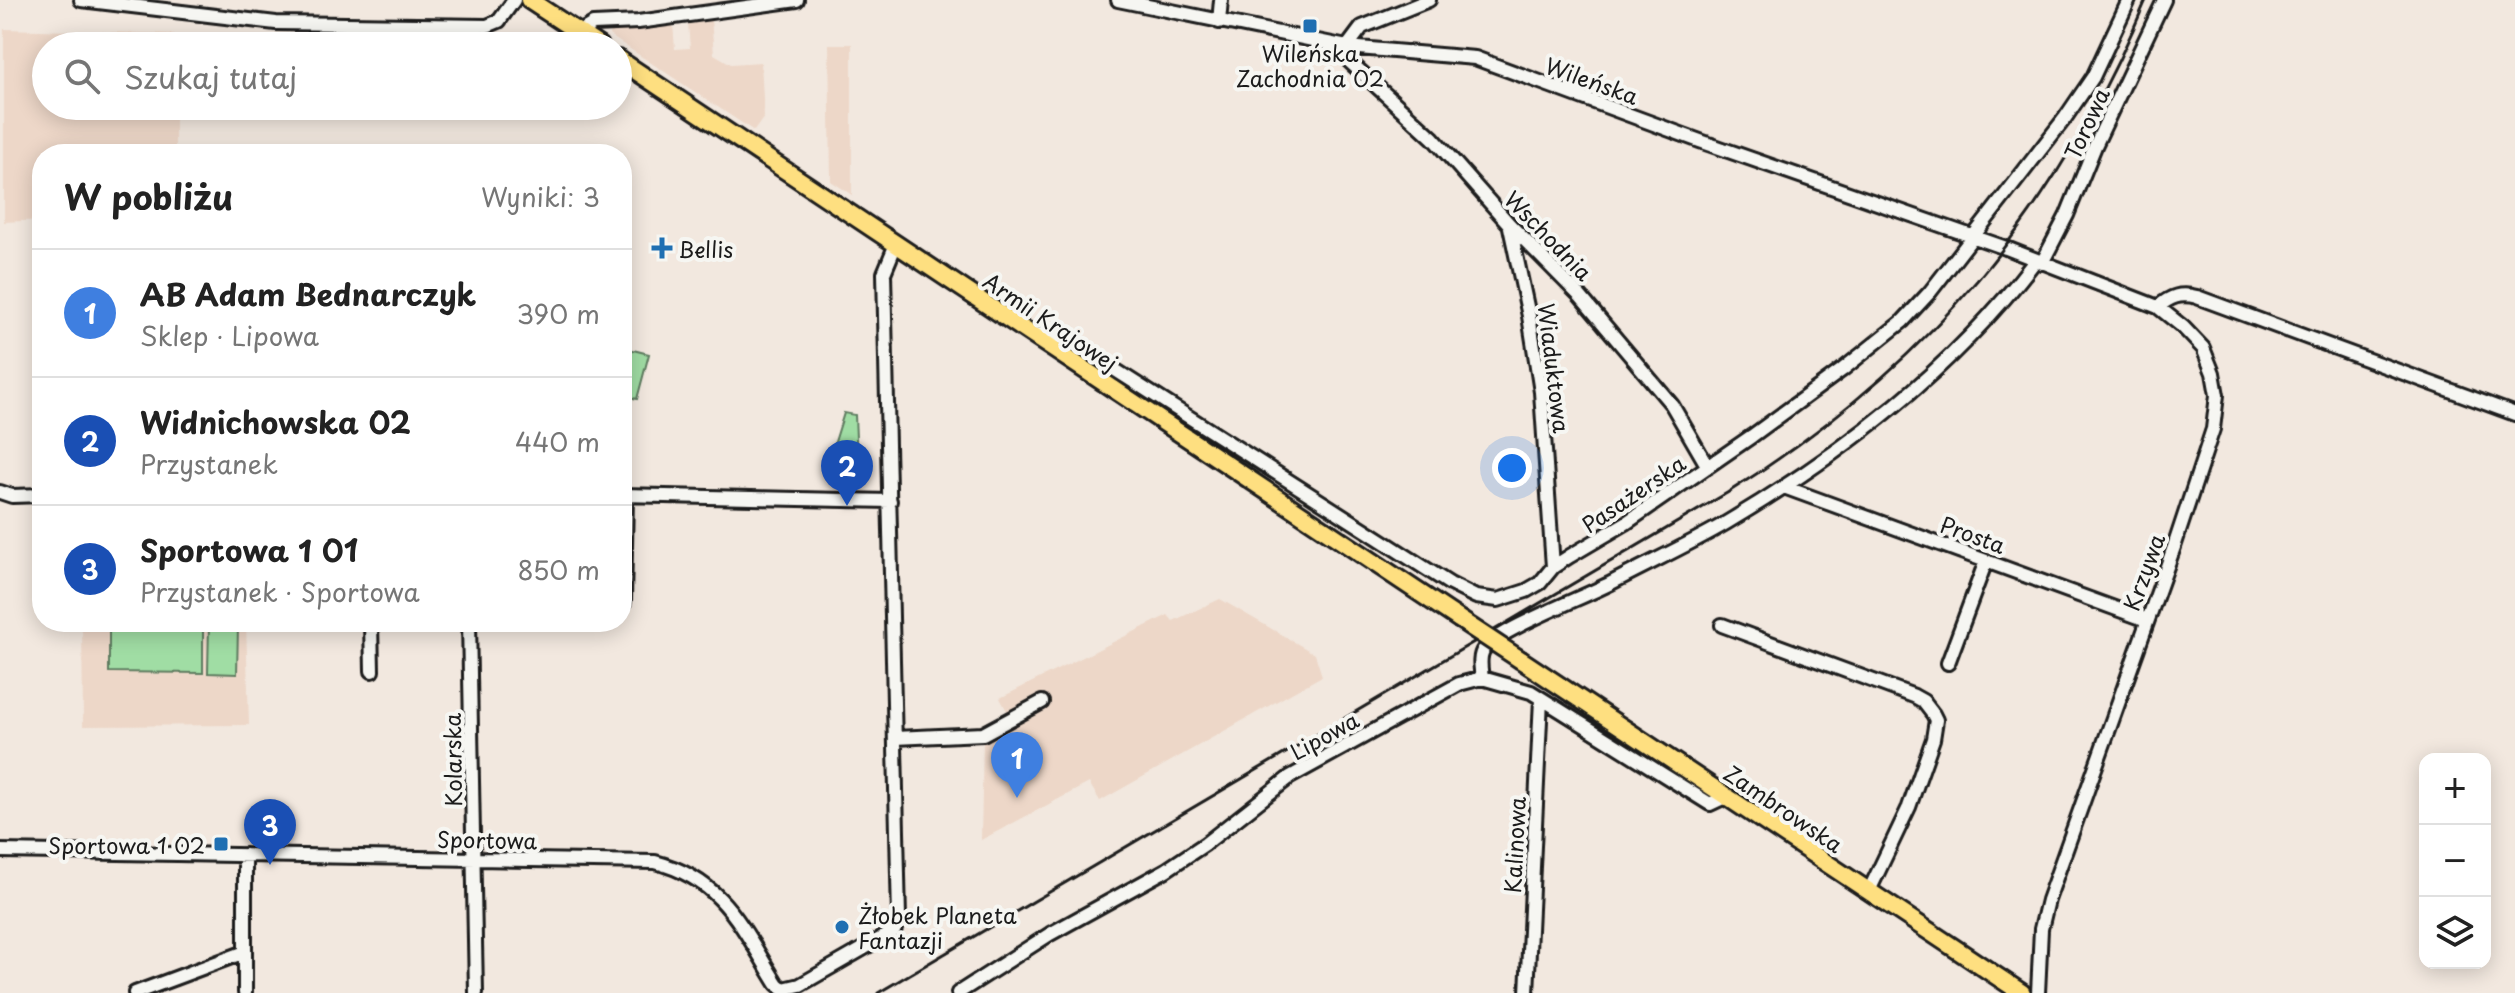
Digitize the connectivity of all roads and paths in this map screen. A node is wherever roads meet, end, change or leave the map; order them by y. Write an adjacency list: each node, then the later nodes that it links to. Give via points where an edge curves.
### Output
1 (81, 0): 2 (street, via 276,23 487,26 499,21)
2 (514, 0)
3 (529, 0): 11 (main road)
4 (797, 0): 12 (street, via 593,24)
5 (1118, 0): 10 (street, Wileńska)
6 (1221, 0): 10 (street)
7 (1429, 0): 13 (street, via 1362,27)
8 (2129, 0): 16 (street, Pasażerska, via 2093,77)
9 (2164, 0): 18 (street, Torowa, via 2067,215)
10 (1219, 22): 13 (street, Wileńska)
11 (577, 32)
12 (580, 32)
13 (1347, 47): 15 (street, Wschodnia, via 1349,61 1433,138); 16 (street, Wileńska, via 1475,58)
14 (632, 68): 17 (main road, Armii Krajowej)
15 (1509, 224): 22 (street, Wschodnia, via 1580,296 1672,405); 29 (street, Wiaduktowa, via 1541,392)
16 (1972, 236): 18 (street, Wileńska); 22 (street, Pasażerska, via 1903,321)
17 (896, 244): 20 (main road, Armii Krajowej); 27 (street, via 884,273)
18 (2039, 262): 19 (street, Krzywa); 23 (street, Torowa, via 1900,404)
19 (2158, 307): 21 (street, via 2170,297 2197,297); 30 (street, Krzywa, via 2203,348 2217,395 2204,458)
20 (1034, 335): 29 (street, Pasażerska, via 1050,332 1084,350 1476,597 1511,597 1540,583); 34 (main road, Armii Krajowej, bridge)
21 (2515, 414)
22 (1708, 467): 29 (street, Pasażerska)
23 (1784, 487): 28 (street, Prosta); 37 (street, Torowa, via 1683,546 1497,637 1483,650)
24 (0, 492): 25 (street)
25 (32, 495)
26 (632, 495): 27 (street)
27 (890, 501): 40 (street)
28 (1986, 561): 30 (street, Prosta); 35 (street)
29 (1553, 567)
30 (2147, 620): 53 (street, Krzywa, via 2048,900)
31 (1722, 625): 45 (street, via 1914,696 1930,707 1936,720 1933,739 1909,807)
32 (371, 632): 36 (street)
33 (469, 632): 44 (street, Kolarska)
34 (1521, 660): 41 (main road, Zambrowska)
35 (1948, 663)
36 (372, 671)
37 (1482, 678): 38 (street); 50 (street, Lipowa, via 1447,690 1290,777 1166,870)
38 (1541, 699): 41 (street, via 1710,804); 51 (street, Kalinowa)
39 (1042, 702): 40 (street, via 983,734)
40 (895, 738): 44 (street, Sportowa, via 897,926 800,985 783,989 777,984 728,907 680,870 637,860)
41 (1727, 796): 45 (main road, Zambrowska)
42 (0, 851): 43 (street, Sportowa)
43 (245, 855): 44 (street, Sportowa); 46 (street)
44 (474, 859): 49 (street, Kolarska)
45 (1869, 891): 52 (main road, Zambrowska)
46 (245, 952): 47 (street); 48 (street)
47 (135, 993)
48 (245, 993)
49 (476, 993)
50 (958, 993)
51 (1527, 993)
52 (2022, 993)
53 (2038, 993)

